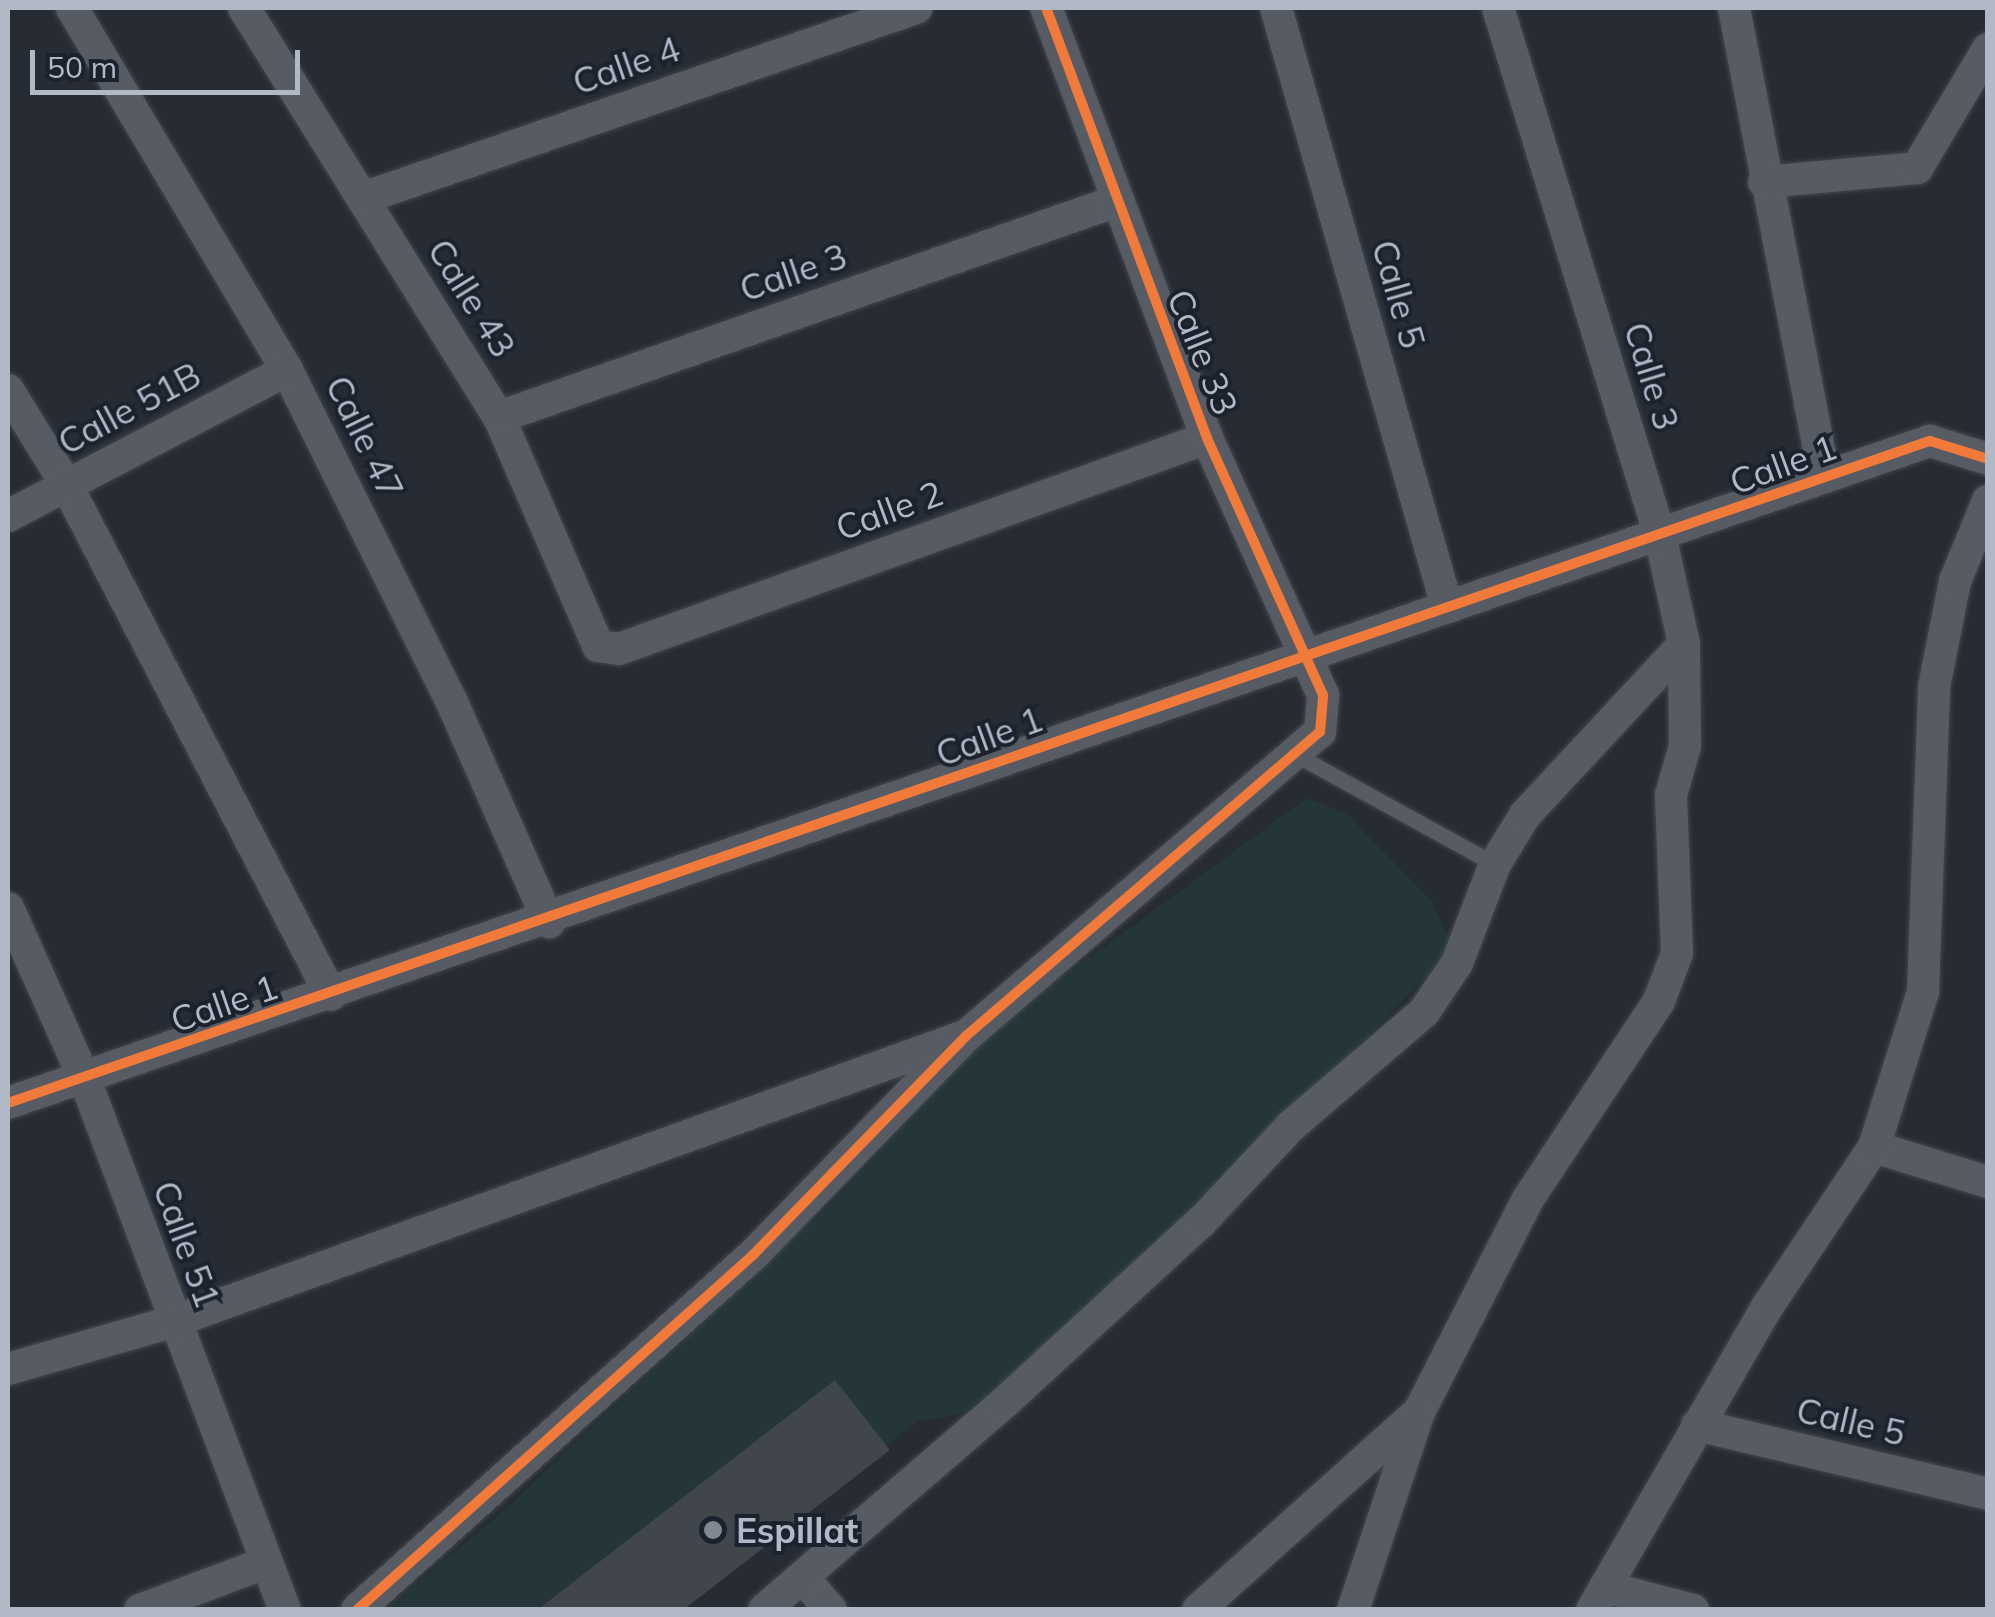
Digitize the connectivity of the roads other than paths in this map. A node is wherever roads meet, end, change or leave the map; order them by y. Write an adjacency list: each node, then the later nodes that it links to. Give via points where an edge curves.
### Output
1 (72, 8): 12 (street, Calle 47)
2 (244, 8): 10 (street, Calle 43)
3 (916, 8): 10 (street, Calle 4)
4 (1046, 8): 11 (street, Calle 33)
5 (1276, 8): 22 (street, Calle 5)
6 (1498, 8): 21 (street, Calle 3)
7 (1734, 8): 9 (street)
8 (1988, 49): 9 (street, via 1917,168)
9 (1764, 182): 17 (street)
10 (363, 198): 14 (street, Calle 43)
11 (1114, 202): 14 (street, Calle 3); 15 (street, Calle 33)
12 (288, 370): 18 (street, Calle 51B); 29 (street, Calle 47, via 451,700)
13 (8, 390): 18 (street)
14 (499, 417): 24 (street, Calle 43)
15 (1207, 438): 24 (street, Calle 2, via 619,649); 25 (street, Calle 33)
16 (1988, 459): 17 (street, Calle 1, via 1930,441)
17 (1824, 477): 21 (street, Calle 1)
18 (68, 486): 20 (street, Calle 51B); 30 (street)
19 (1988, 501): 34 (street, via 1956,581 1934,687 1924,992)
20 (8, 516)
21 (1660, 538): 22 (street, Calle 1); 23 (street, Calle 3)
22 (1446, 603): 25 (street, Calle 1)
23 (1684, 644): 27 (street, via 1525,816); 38 (street, Calle 3, via 1685,746 1671,795 1677,953 1659,1001 1528,1199)
24 (598, 646)
25 (1306, 652): 26 (street, Calle 33, via 1323,694 1320,732); 29 (street, Calle 1)
26 (1300, 757): 27 (lane); 31 (street)
27 (1495, 864): 42 (street, via 1457,963 1424,1012)
28 (8, 908): 32 (street, Calle 51)
29 (549, 922): 30 (street, Calle 1)
30 (331, 995): 32 (street, Calle 1)
31 (966, 1036): 36 (street); 46 (street, via 754,1254)
32 (85, 1080): 33 (street, Calle 1); 36 (street, Calle 51)
33 (8, 1103)
34 (1874, 1147): 35 (street); 39 (street)
35 (1988, 1182)
36 (172, 1322): 37 (street); 41 (street, Calle 51)
37 (8, 1370)
38 (1419, 1412): 49 (street); 50 (street)
39 (1696, 1425): 40 (street, Calle 5); 43 (street)
40 (1988, 1494)
41 (265, 1563): 44 (street); 45 (street, Calle 51)
42 (804, 1579): 47 (street); 48 (street)
43 (1599, 1598): 51 (street)
44 (140, 1610)
45 (285, 1610)
46 (357, 1610)
47 (764, 1610)
48 (831, 1610)
49 (1198, 1610)
50 (1354, 1610)
51 (1693, 1610)

